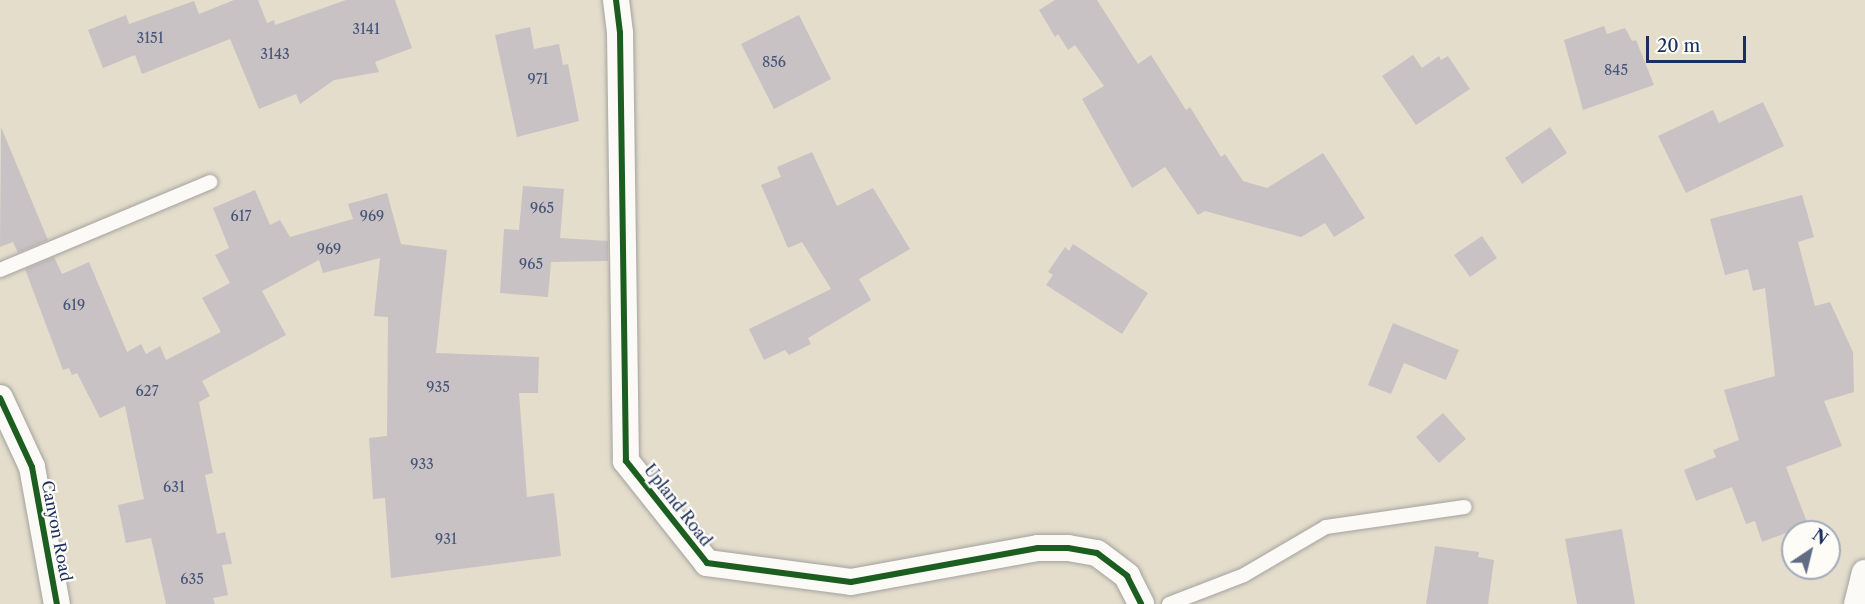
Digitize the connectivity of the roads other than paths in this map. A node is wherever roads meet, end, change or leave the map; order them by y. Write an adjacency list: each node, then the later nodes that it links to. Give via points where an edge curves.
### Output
1 (616, 0): 8 (street, Upland Road, via 620,33 626,461 707,563 851,582 1038,548 1068,548 1097,553 1127,576)
2 (210, 182): 3 (lane)
3 (0, 270)
4 (0, 398): 7 (street, Canyon Road, via 32,467)
5 (1465, 507): 9 (lane, via 1326,527 1244,575)
6 (1865, 573): 10 (street)
7 (57, 604)
8 (1141, 604)
9 (1169, 604)
10 (1857, 604)

